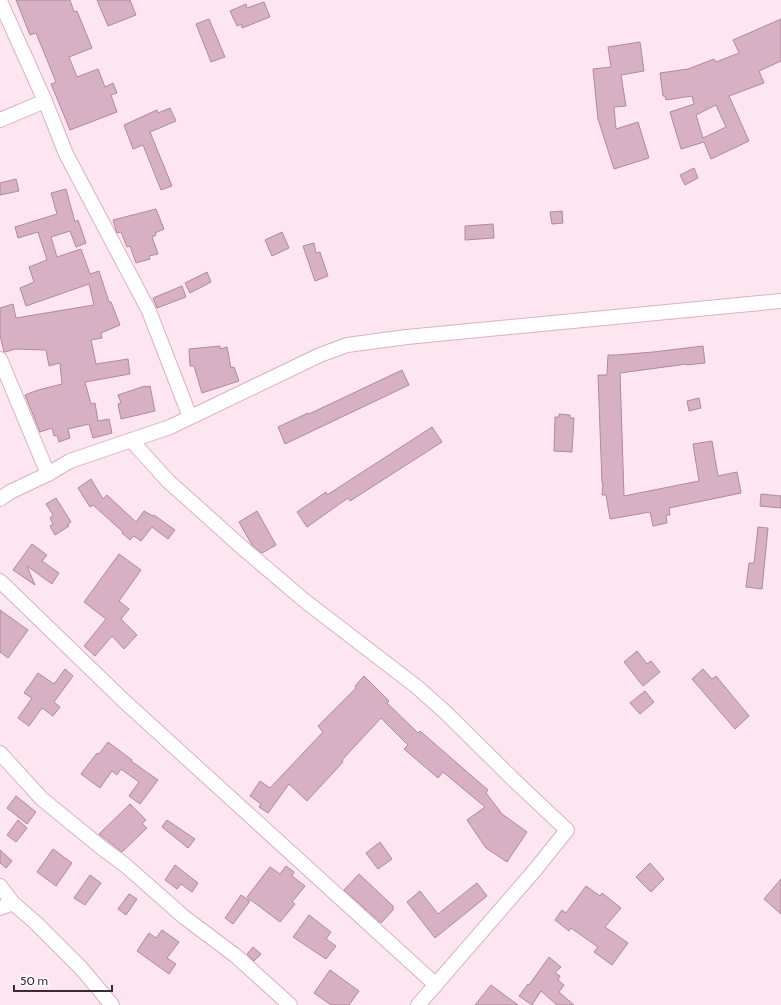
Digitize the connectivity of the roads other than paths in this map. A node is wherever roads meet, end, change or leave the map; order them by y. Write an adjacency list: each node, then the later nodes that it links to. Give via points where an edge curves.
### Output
1 (0, 1): 2 (street)
2 (45, 101): 3 (street); 6 (street, via 66,154 148,311)
3 (0, 120)
4 (781, 301): 6 (street, via 407,337 347,346 320,355)
5 (0, 359): 8 (street)
6 (190, 417): 7 (street, via 170,427)
7 (131, 440): 8 (street, via 70,461); 15 (street, via 168,481 245,550 444,711 567,830)
8 (48, 474): 9 (street, via 10,492)
9 (0, 500)
10 (0, 581): 15 (street, via 124,701)
11 (0, 753): 17 (street, via 42,799 236,956)
12 (0, 886): 13 (street)
13 (13, 903): 14 (street); 16 (street, via 81,968)
14 (0, 908)
15 (436, 985): 18 (street)
16 (112, 1005)
17 (290, 1005)
18 (418, 1005)

